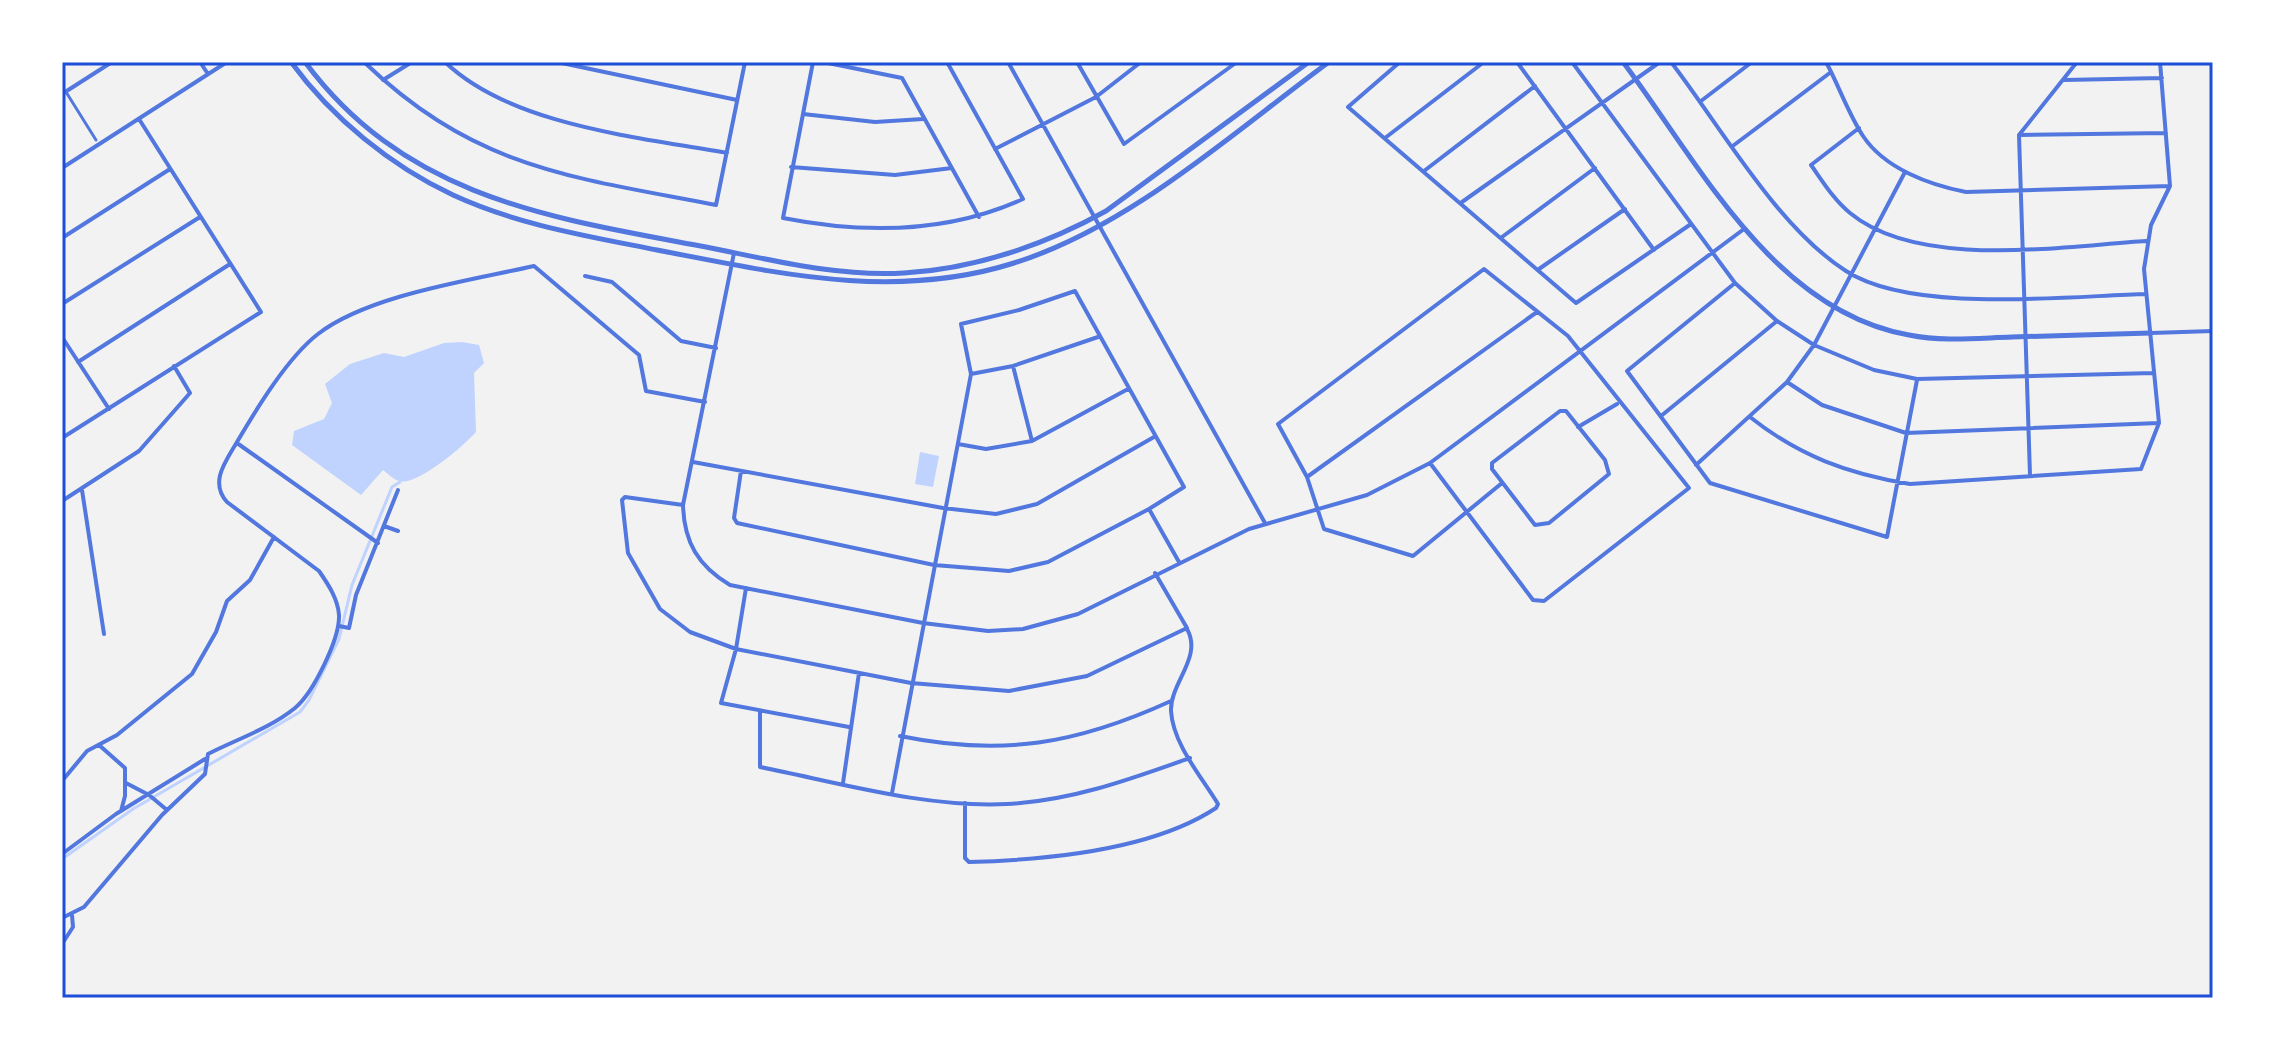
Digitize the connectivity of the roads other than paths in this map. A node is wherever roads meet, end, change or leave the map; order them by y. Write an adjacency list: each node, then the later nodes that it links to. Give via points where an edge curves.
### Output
1 (112, 62): 39 (street)
2 (200, 62): 32 (street)
3 (227, 62): 32 (street)
4 (291, 62): 83 (street, via 364,138 450,194 538,226)
5 (305, 62): 80 (street, via 392,145 474,192 556,219)
6 (364, 62): 35 (street)
7 (412, 62): 35 (street)
8 (445, 62): 56 (street, via 517,105 567,122)
9 (557, 62): 41 (street)
10 (745, 62): 41 (street)
11 (813, 62): 44 (street)
12 (823, 62): 46 (street, via 902,78)
13 (947, 62): 55 (street)
14 (1008, 62): 47 (street)
15 (1077, 62): 40 (street)
16 (1141, 62): 40 (street)
17 (1237, 62): 40 (street, via 1124,144)
18 (1309, 62): 70 (street)
19 (1329, 62): 72 (street)
20 (1400, 62): 52 (street, via 1348,107)
21 (1484, 62): 52 (street)
22 (1517, 62): 38 (street)
23 (1572, 62): 43 (street)
24 (1623, 62): 33 (street)
25 (1660, 62): 33 (street)
26 (1671, 62): 42 (street)
27 (1752, 62): 42 (street)
28 (1826, 62): 31 (street)
29 (2077, 62): 36 (street)
30 (2160, 62): 34 (street)
31 (1831, 72): 48 (street); 54 (street)
32 (208, 74): 45 (street)
33 (1635, 78): 43 (street); 74 (street)
34 (2162, 78): 36 (street); 50 (street)
35 (383, 80): 56 (street, via 470,142 573,177 716,205)
36 (2064, 80): 51 (street)
37 (62, 86): 39 (street)
38 (1535, 86): 49 (street); 62 (street)
39 (64, 93): 53 (street)
40 (1096, 97): 47 (street)
41 (737, 100): 56 (street)
42 (1701, 101): 54 (street)
43 (1604, 104): 49 (street); 71 (street)
44 (803, 114): 46 (street, via 875,122); 57 (street)
45 (139, 119): 58 (street); 61 (street)
46 (923, 119): 59 (street)
47 (1043, 125): 55 (street); 70 (street)
48 (1859, 128): 63 (street); 73 (street, via 1811,165 1851,214)
49 (1566, 129): 60 (street); 66 (street)
50 (2166, 133): 51 (street); 64 (street)
51 (2019, 135): 65 (street)
52 (1385, 138): 62 (street)
53 (96, 140)
54 (1734, 145): 85 (street, via 1804,237)
55 (995, 149): 69 (street, via 1023,199)
56 (727, 153)
57 (791, 167): 59 (street, via 895,175); 69 (street, via 783,218 867,230)
58 (62, 168)
59 (952, 168): 69 (street)
60 (1595, 168): 67 (street); 75 (street)
61 (170, 169): 68 (street); 76 (street)
62 (1424, 171): 66 (street)
63 (1905, 172): 65 (street, via 1936,187 1966,192); 73 (street)
64 (2170, 186): 65 (street); 77 (street)
65 (2021, 190): 78 (street)
66 (1462, 202): 75 (street)
67 (1625, 209): 79 (street); 84 (street)
68 (200, 217): 82 (street); 90 (street)
69 (979, 217)
70 (1094, 217): 72 (street); 80 (street, via 998,257 905,273 823,270)
71 (1691, 224): 79 (street); 81 (street)
72 (1099, 226): 83 (street, via 1015,263 906,284 821,281); 142 (street)
73 (1876, 227): 78 (street, via 1933,246); 85 (street)
74 (1744, 229): 81 (street); 91 (street, via 1784,271)
75 (1502, 237): 84 (street)
76 (62, 238)
77 (2146, 241): 78 (street); 88 (street)
78 (2024, 247): 89 (street)
79 (1654, 250): 84 (street, via 1576,303)
80 (734, 253): 83 (street)
81 (1713, 254): 87 (street); 101 (street)
82 (230, 264): 102 (street); 103 (street, via 261,312)
83 (731, 264): 100 (street)
84 (1539, 269)
85 (1852, 274): 89 (street, via 1944,299); 91 (street)
86 (585, 276): 100 (street, via 612,282 681,341)
87 (1735, 283): 93 (street); 114 (street, via 1627,371)
88 (2146, 294): 89 (street); 95 (street)
89 (2024, 298): 98 (street)
90 (62, 304)
91 (1832, 306): 98 (street, via 1877,328 1910,336); 99 (street)
92 (1537, 312): 101 (street, via 1568,336); 131 (street); 131 (street, via 1484,269 1278,424)
93 (1777, 321): 99 (street); 114 (street)
94 (2213, 331): 95 (street)
95 (2151, 333): 98 (street); 105 (street)
96 (1099, 336): 104 (street); 106 (street, via 1075,291 961,324); 110 (street)
97 (62, 337): 102 (street)
98 (2025, 337): 107 (street)
99 (1814, 345): 108 (street, via 1874,370); 109 (street)
100 (716, 348): 111 (street)
101 (1580, 353): 112 (street); 127 (street)
102 (78, 362): 113 (street)
103 (174, 366): 113 (street); 134 (street, via 190,393 139,451)
104 (1013, 366): 106 (street); 123 (street)
105 (2154, 373): 107 (street); 116 (street)
106 (971, 374): 125 (street)
107 (2027, 378): 108 (street); 119 (street)
108 (1917, 379): 120 (street)
109 (1787, 382): 115 (street); 120 (street, via 1822,405)
110 (1128, 389): 122 (street); 123 (street)
111 (705, 402): 124 (street, via 646,391 639,355 534,266 407,295 336,321 295,360); 126 (street)
112 (1618, 403): 118 (street); 141 (street, via 1689,488 1544,601 1533,600)
113 (109, 409): 121 (street)
114 (1661, 416): 128 (street)
115 (1750, 417): 128 (street); 132 (street, via 1802,454)
116 (2159, 423): 119 (street); 130 (street, via 2141,469)
117 (62, 427): 121 (street)
118 (1578, 427): 133 (street, via 1566,411 1552,416 1494,459 1492,469); 133 (street, via 1605,460 1609,474 1549,523 1535,525)
119 (2028, 427): 120 (street); 130 (street)
120 (1906, 433): 132 (street)
121 (65, 436)
122 (1154, 437): 138 (street, via 1017,511 980,514); 139 (street, via 1184,487)
123 (1032, 441): 125 (street, via 986,449)
124 (237, 443): 145 (street, via 221,471 219,493); 146 (street)
125 (958, 444): 138 (street)
126 (693, 462): 129 (street); 137 (street)
127 (1430, 463): 140 (street, via 1367,495); 141 (street)
128 (1696, 465): 132 (street, via 1710,483 1887,537)
129 (741, 471): 138 (street); 148 (street, via 737,523)
130 (2031, 475): 132 (street)
131 (1307, 477): 140 (street)
132 (1896, 482)
133 (1502, 483): 141 (street)
134 (82, 490): 136 (street); 154 (street)
135 (398, 490): 143 (street)
136 (62, 501)
137 (683, 505): 150 (street, via 688,541 698,559 730,585); 155 (street, via 625,497 628,553 660,609 690,632)
138 (943, 508): 148 (street)
139 (1149, 509): 147 (street); 148 (street, via 1066,554 1028,568 992,571)
140 (1315, 509): 141 (street, via 1324,529 1413,556); 142 (street)
141 (1467, 512)
142 (1265, 523): 147 (street)
143 (384, 526): 144 (street); 146 (street)
144 (398, 531)
145 (274, 537): 152 (street, via 319,571 338,607); 162 (street, via 250,580 227,601 192,674)
146 (378, 543): 152 (street, via 356,595 349,628)
147 (1179, 562): 149 (street)
148 (934, 565): 151 (street)
149 (1155, 573): 151 (street, via 1117,596 1049,624 1006,632); 153 (street)
150 (746, 588): 151 (street); 155 (street)
151 (923, 623): 157 (street)
152 (338, 626): 164 (street, via 315,681 297,706)
153 (1187, 628): 157 (street, via 1087,676 1034,689); 158 (street, via 1192,645)
154 (104, 634)
155 (736, 649): 156 (street); 159 (street, via 721,703)
156 (859, 673): 157 (street); 160 (street)
157 (911, 683): 161 (street)
158 (1171, 701): 161 (street, via 1043,745 973,747); 163 (street, via 1173,730)
159 (760, 711): 160 (street); 167 (street, via 760,767)
160 (849, 727): 167 (street)
161 (900, 736): 168 (street)
162 (99, 745): 165 (street, via 82,755); 166 (street, via 124,767)
163 (1190, 758): 170 (street, via 1082,794 1008,804); 170 (street, via 1216,808 1115,846 969,862)
164 (205, 759): 169 (street); 171 (street, via 205,774)
165 (62, 781)
166 (125, 782): 169 (street); 172 (street)
167 (843, 783): 168 (street)
168 (892, 793): 170 (street)
169 (149, 795): 171 (street); 172 (street)
170 (965, 803)
171 (167, 810): 174 (street)
172 (121, 811): 173 (street)
173 (62, 854)
174 (72, 915): 175 (street); 176 (street, via 73,927)
175 (62, 918)
176 (62, 944)

